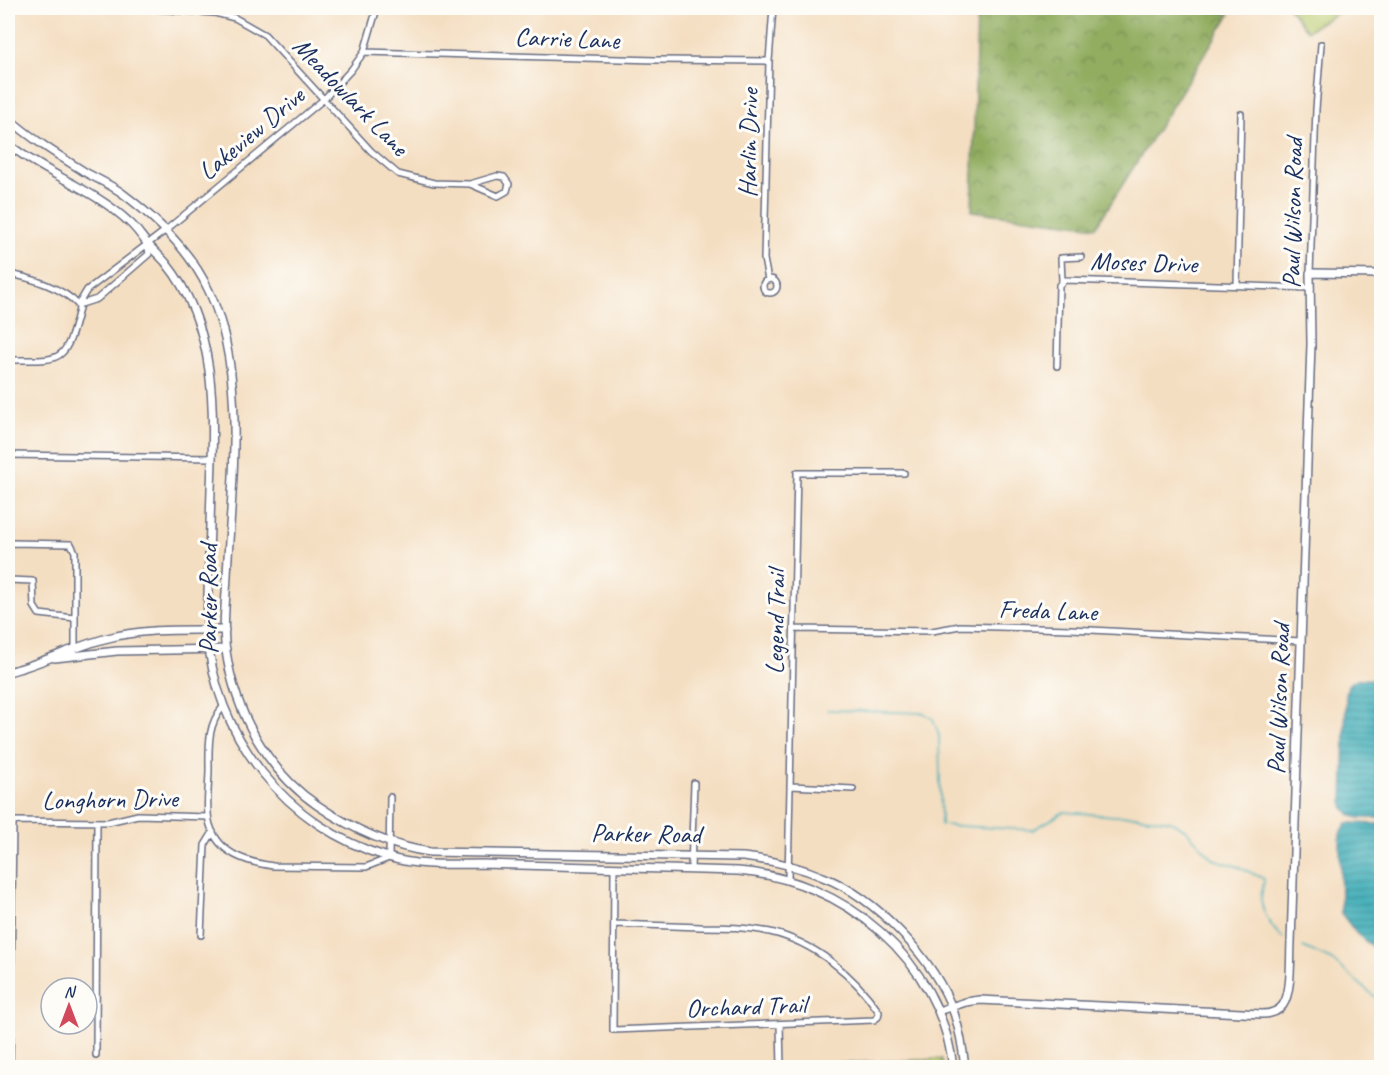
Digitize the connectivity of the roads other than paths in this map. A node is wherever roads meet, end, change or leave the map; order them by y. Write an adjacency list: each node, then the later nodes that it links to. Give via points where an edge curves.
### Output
1 (142, 8): 7 (street, Meadowlark Lane, via 193,10 235,18 265,35)
2 (377, 8): 5 (street, Lakeview Drive)
3 (773, 8): 6 (street, Harlin Drive)
4 (1321, 44): 15 (street, Paul Wilson Road)
5 (364, 52): 6 (street, Carrie Lane); 7 (street, Lakeview Drive)
6 (769, 61): 18 (street, Harlin Drive, via 764,259)
7 (324, 99): 11 (street, Meadowlark Lane, via 371,152 398,174 434,183); 12 (street, Lakeview Drive)
8 (1241, 114): 20 (street)
9 (8, 118): 12 (main road, Parker Road, via 28,136 120,192)
10 (8, 144): 13 (main road, Parker Road, via 116,211)
11 (470, 184): 11 (street, Meadowlark Lane, via 498,195 507,191 509,184 504,177 497,176)
12 (166, 230): 13 (street, Lakeview Drive); 33 (main road, Parker Road, via 208,289 220,318 232,371 234,424)
13 (147, 243): 22 (street, Lakeview Drive, via 87,290); 22 (street, via 149,254 97,298); 26 (main road, Parker Road, via 178,281 197,319 207,352 212,380)
14 (1081, 257): 19 (street, via 1061,258)
15 (1310, 273): 17 (main road); 21 (main road, Paul Wilson Road)
16 (8, 274): 22 (street, via 23,276 70,296)
17 (1382, 274)
18 (768, 280)
19 (1062, 281): 20 (street, Moses Drive); 24 (street, Moses Drive)
20 (1237, 284): 21 (street, Moses Drive)
21 (1311, 288): 34 (main road, Paul Wilson Road)
22 (78, 305): 23 (street, via 71,341 64,352 52,360)
23 (8, 360)
24 (1058, 366)
25 (8, 455): 26 (street)
26 (212, 458): 32 (main road, Parker Road)
27 (904, 473): 31 (street, Legend Trail, via 797,473)
28 (8, 546): 30 (street, via 71,544 75,552)
29 (8, 580): 30 (street, via 33,581 34,606 39,614)
30 (75, 618): 35 (street)
31 (794, 629): 34 (street, Freda Lane, via 932,632 960,626); 42 (street, Legend Trail)
32 (207, 630): 33 (main road); 35 (main road, via 129,633); 36 (main road, Parker Road)
33 (225, 630): 37 (main road, Parker Road)
34 (1301, 640): 57 (main road, Paul Wilson Road, via 1289,974 1283,1005 1262,1014 980,1000)
35 (75, 647): 38 (main road)
36 (208, 649): 37 (main road); 38 (main road, via 117,651); 40 (main road, Parker Road)
37 (226, 649): 48 (main road, Parker Road, via 235,689 269,760 301,794 352,828)
38 (41, 660): 39 (main road)
39 (8, 672)
40 (223, 707): 45 (street, via 214,717 209,737); 50 (main road, Parker Road, via 258,771 292,806 351,843)
41 (694, 783): 49 (street)
42 (791, 786): 43 (street); 51 (street, Legend Trail)
43 (853, 789)
44 (390, 797): 48 (street)
45 (208, 818): 46 (street, Longhorn Drive, via 138,815); 47 (street)
46 (97, 822): 60 (street); 61 (street, Longhorn Drive, via 13,821)
47 (213, 832): 50 (street, via 232,855 257,864 366,867); 56 (street, via 206,845)
48 (389, 843): 49 (main road, Parker Road, via 430,852); 50 (street)
49 (691, 855): 51 (main road, Parker Road, via 743,856); 53 (street)
50 (389, 858): 52 (main road, Parker Road, via 440,865)
51 (788, 865): 54 (street, Legend Trail); 57 (main road, Parker Road, via 834,882 867,902 906,938)
52 (614, 867): 53 (main road, Parker Road); 55 (street)
53 (691, 869): 54 (main road, Parker Road, via 761,872)
54 (788, 878): 58 (main road, Parker Road, via 829,895 897,946 919,975)
55 (614, 924): 59 (street, Orchard Trail, via 614,1030); 59 (street, Orchard Trail, via 736,927 771,932 827,958 850,976 879,1011 874,1020)
56 (201, 935)
57 (951, 1006): 58 (main road, Paul Wilson Road); 64 (main road, Parker Road)
58 (938, 1011): 63 (main road, Parker Road)
59 (780, 1024): 62 (street)
60 (96, 1055)
61 (10, 1068)
62 (781, 1068)
63 (953, 1068)
64 (965, 1068)

